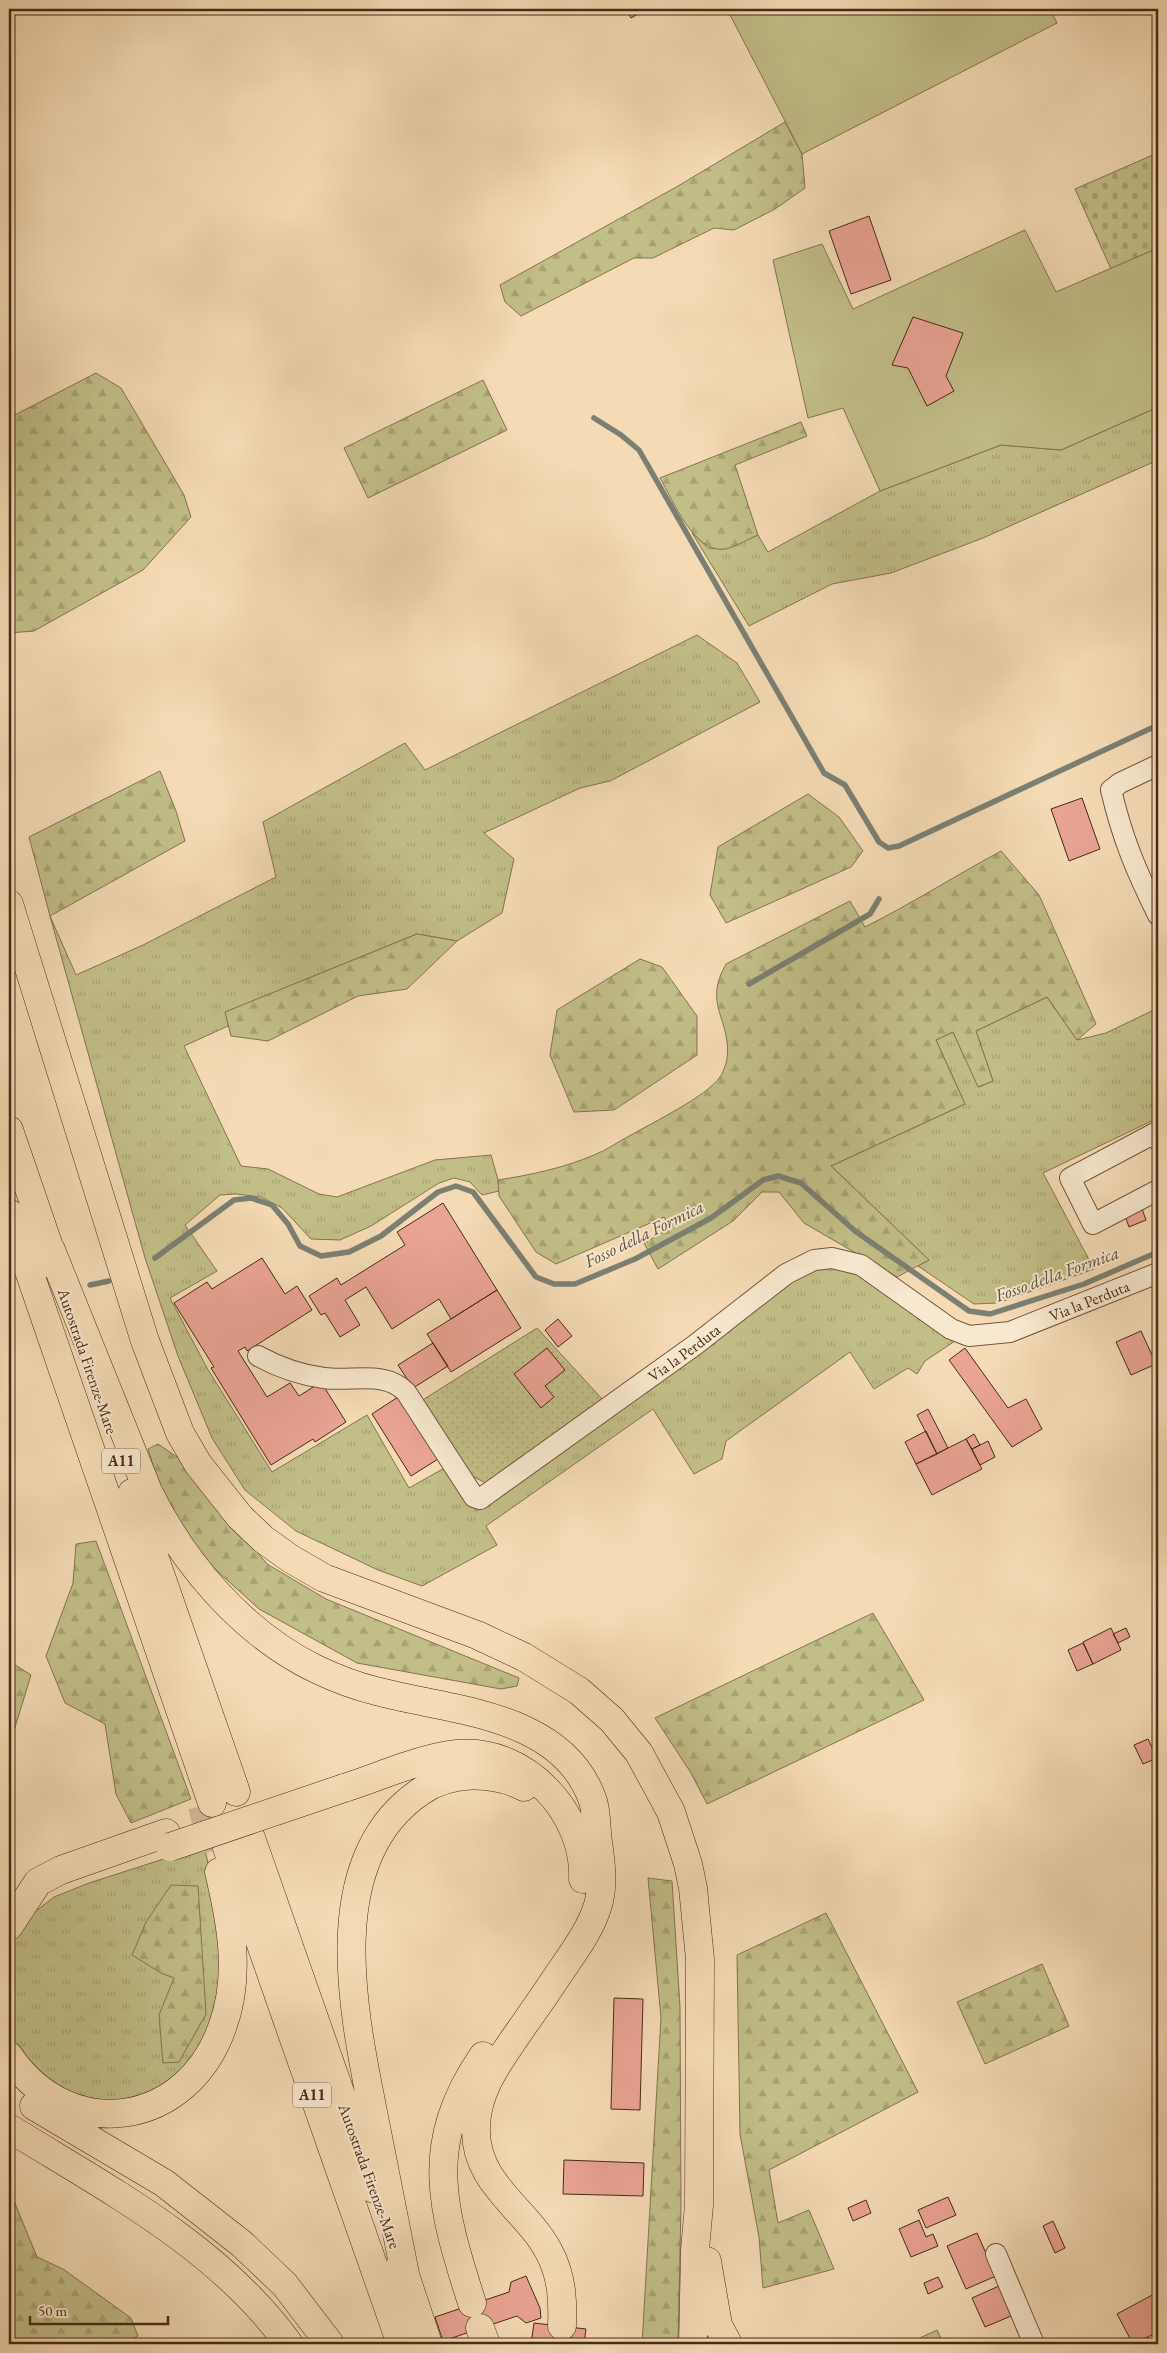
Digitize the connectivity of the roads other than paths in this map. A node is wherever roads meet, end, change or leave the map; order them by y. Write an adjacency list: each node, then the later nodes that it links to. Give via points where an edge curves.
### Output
1 (1158, 765): 3 (street, via 1111,790 1121,831)
2 (9, 904): 19 (main road, via 145,1341 180,1433 198,1464 240,1517 291,1559 324,1578 477,1635 579,1691 626,1736 652,1774 678,1831 696,1910 700,1997)
3 (1158, 914)
4 (9, 1130): 8 (main road, Autostrada Firenze-Mare / A11)
5 (1158, 1140): 6 (street, via 1155,1134 1070,1178 1093,1224)
6 (1158, 1190)
7 (9, 1213): 8 (main road, Autostrada Firenze-Mare / A11, via 177,1705 217,1800)
8 (51, 1250): 13 (main road, via 152,1499 171,1536 218,1593 254,1628 314,1668 378,1692 511,1723 547,1742 576,1770 585,1785 592,1800)
9 (1158, 1273): 10 (street, Via la Perduta, via 1010,1332 969,1336 951,1329 861,1265 832,1258 814,1260 786,1274 694,1345 480,1499 474,1497 397,1383 383,1379 298,1374)
10 (258, 1356)
11 (340, 1780): 12 (main road, via 458,1754 492,1757 528,1774 555,1799); 13 (main road, via 430,1741 461,1737 492,1741 529,1757 562,1782 584,1812); 15 (main road, bridge, via 168,1840 61,1885 42,1894)
12 (574, 1828): 21 (main road, via 541,1798 512,1782 496,1776 476,1775 438,1782 406,1801 377,1836 367,1859 358,1886 353,1918 354,1994 370,2098); 22 (main road, via 581,1848 583,1887 573,1923 473,2072 460,2095 446,2135 442,2158 444,2199 454,2247)
13 (598, 1840): 23 (main road, via 601,1884 591,1923 493,2070 478,2106 476,2126 483,2168 552,2256 561,2285)
14 (230, 1845): 16 (main road, via 230,1992 224,2024 214,2048 193,2079 167,2098 146,2108 122,2113 95,2113 46,2095 20,2073); 21 (main road, Autostrada Firenze-Mare / A11); 26 (main road, Autostrada Firenze-Mare / A11)
15 (11, 1923)
16 (9, 2056)
17 (9, 2084): 25 (main road, via 44,2113 164,2183 242,2244 285,2285)
18 (9, 2128): 24 (main road, via 126,2200 189,2244 230,2278)
19 (699, 2205): 28 (main road, via 694,2250); 29 (main road, via 718,2325)
20 (996, 2254): 30 (street)
21 (406, 2279): 27 (main road, Autostrada Firenze-Mare / A11)
22 (480, 2325)
23 (562, 2326)
24 (289, 2344)
25 (330, 2344)
26 (401, 2344)
27 (428, 2344)
28 (693, 2344)
29 (728, 2344)
30 (1034, 2344)

